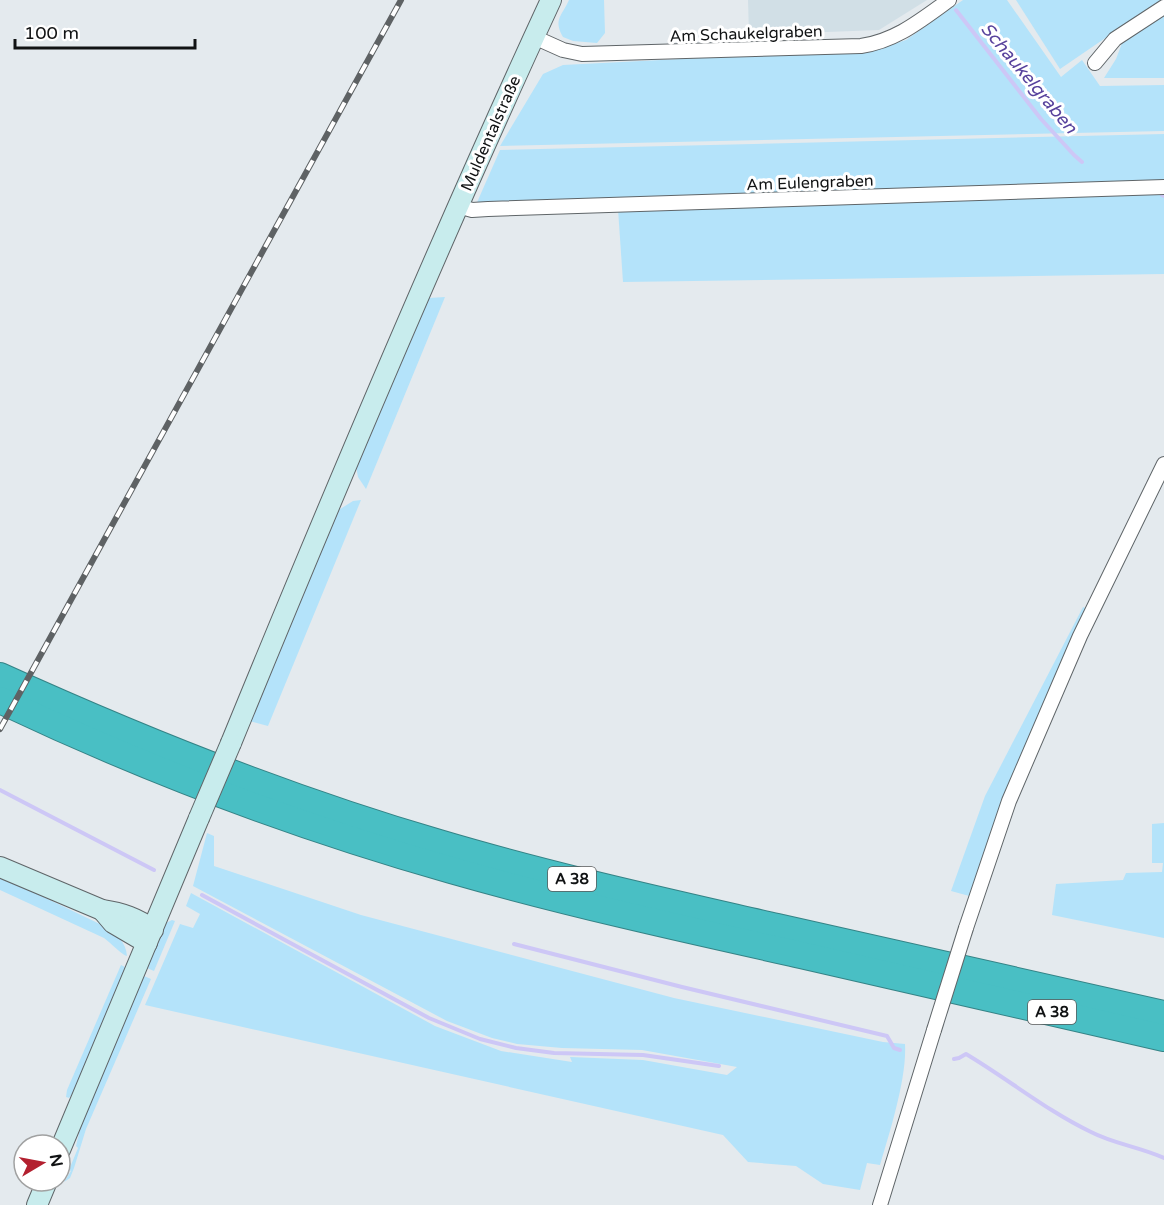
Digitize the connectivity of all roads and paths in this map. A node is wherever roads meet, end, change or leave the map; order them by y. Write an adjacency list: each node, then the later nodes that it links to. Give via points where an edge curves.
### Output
1 (551, 0): 4 (main road, Muldentalstraße)
2 (949, 0): 4 (street, Am Schaukelgraben, via 893,38 861,46 582,54)
3 (1164, 7): 5 (street, via 1115,39)
4 (534, 37): 7 (main road, Muldentalstraße)
5 (1095, 63)
6 (1164, 187): 7 (street, Am Eulengraben, via 488,210)
7 (458, 206): 12 (main road, Muldentalstraße, bridge)
8 (1164, 464): 16 (street, bridge, via 1080,636 1009,801)
9 (0, 676): 13 (highway, A 38, via 173,751 301,799 439,843 637,896)
10 (0, 700): 14 (highway, A 38, via 174,776 302,824 449,870 639,919)
11 (0, 867): 12 (main road, via 102,910 113,923)
12 (150, 937): 15 (main road, Muldentalstraße)
13 (1164, 1014)
14 (1164, 1038)
15 (67, 1133)
16 (880, 1205)

